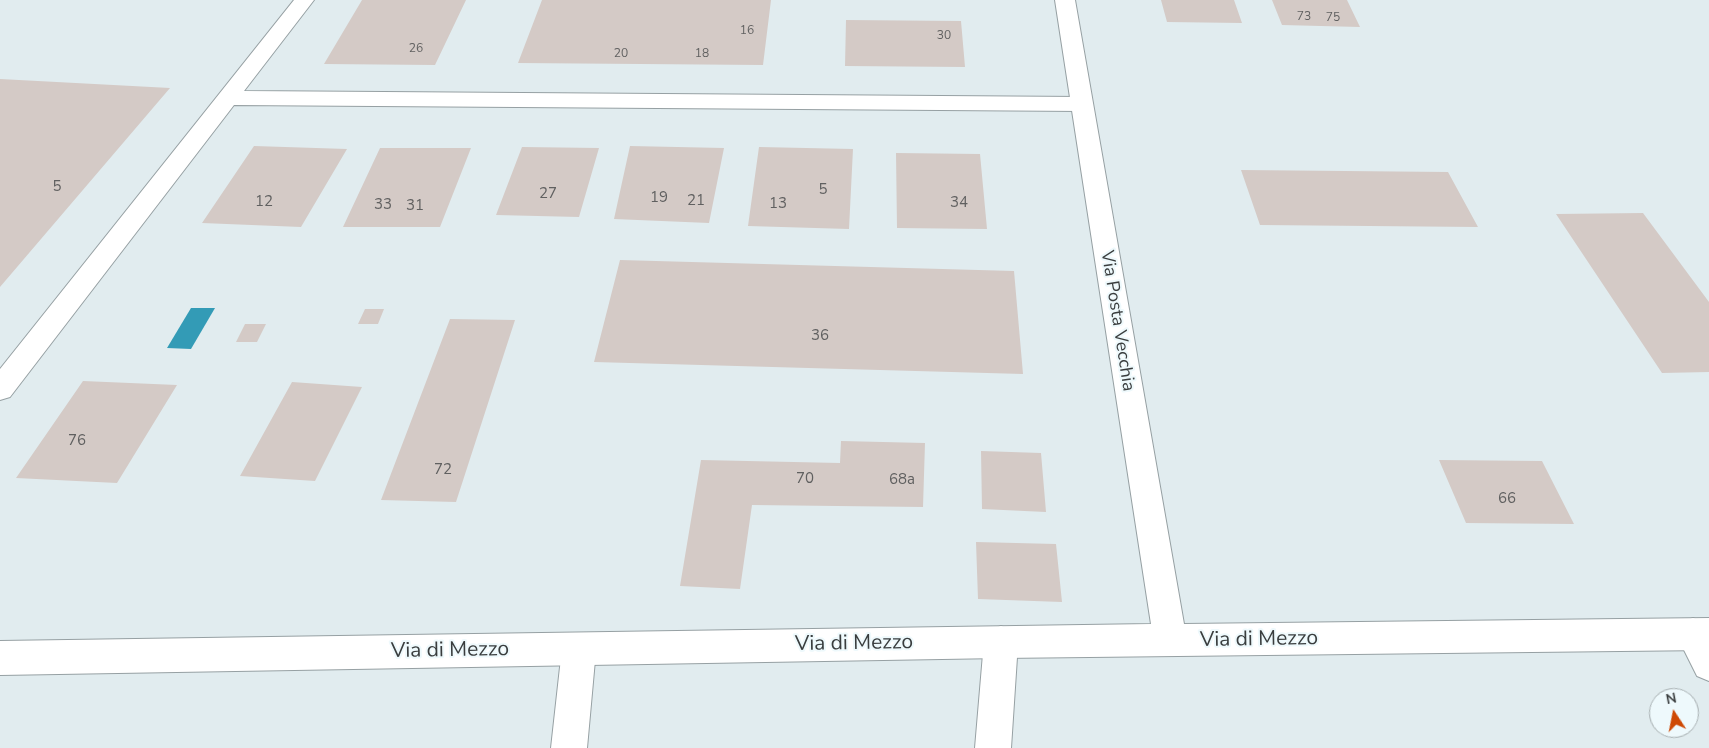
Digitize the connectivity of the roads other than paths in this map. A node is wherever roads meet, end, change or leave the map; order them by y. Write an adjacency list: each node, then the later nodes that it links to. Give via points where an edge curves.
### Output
1 (304, 0): 3 (street)
2 (1065, 0): 4 (street, Via Posta Vecchia)
3 (228, 98): 4 (street); 5 (street)
4 (1081, 104): 7 (street, Via Posta Vecchia)
5 (0, 389)
6 (1701, 634): 7 (street, Via di Mezzo); 11 (street)
7 (1170, 641): 8 (street, Via di Mezzo)
8 (1000, 642): 9 (street, Via di Mezzo); 13 (street)
9 (580, 649): 10 (street, Via di Mezzo); 12 (street)
10 (0, 658)
11 (1709, 664)
12 (570, 748)
13 (993, 748)

